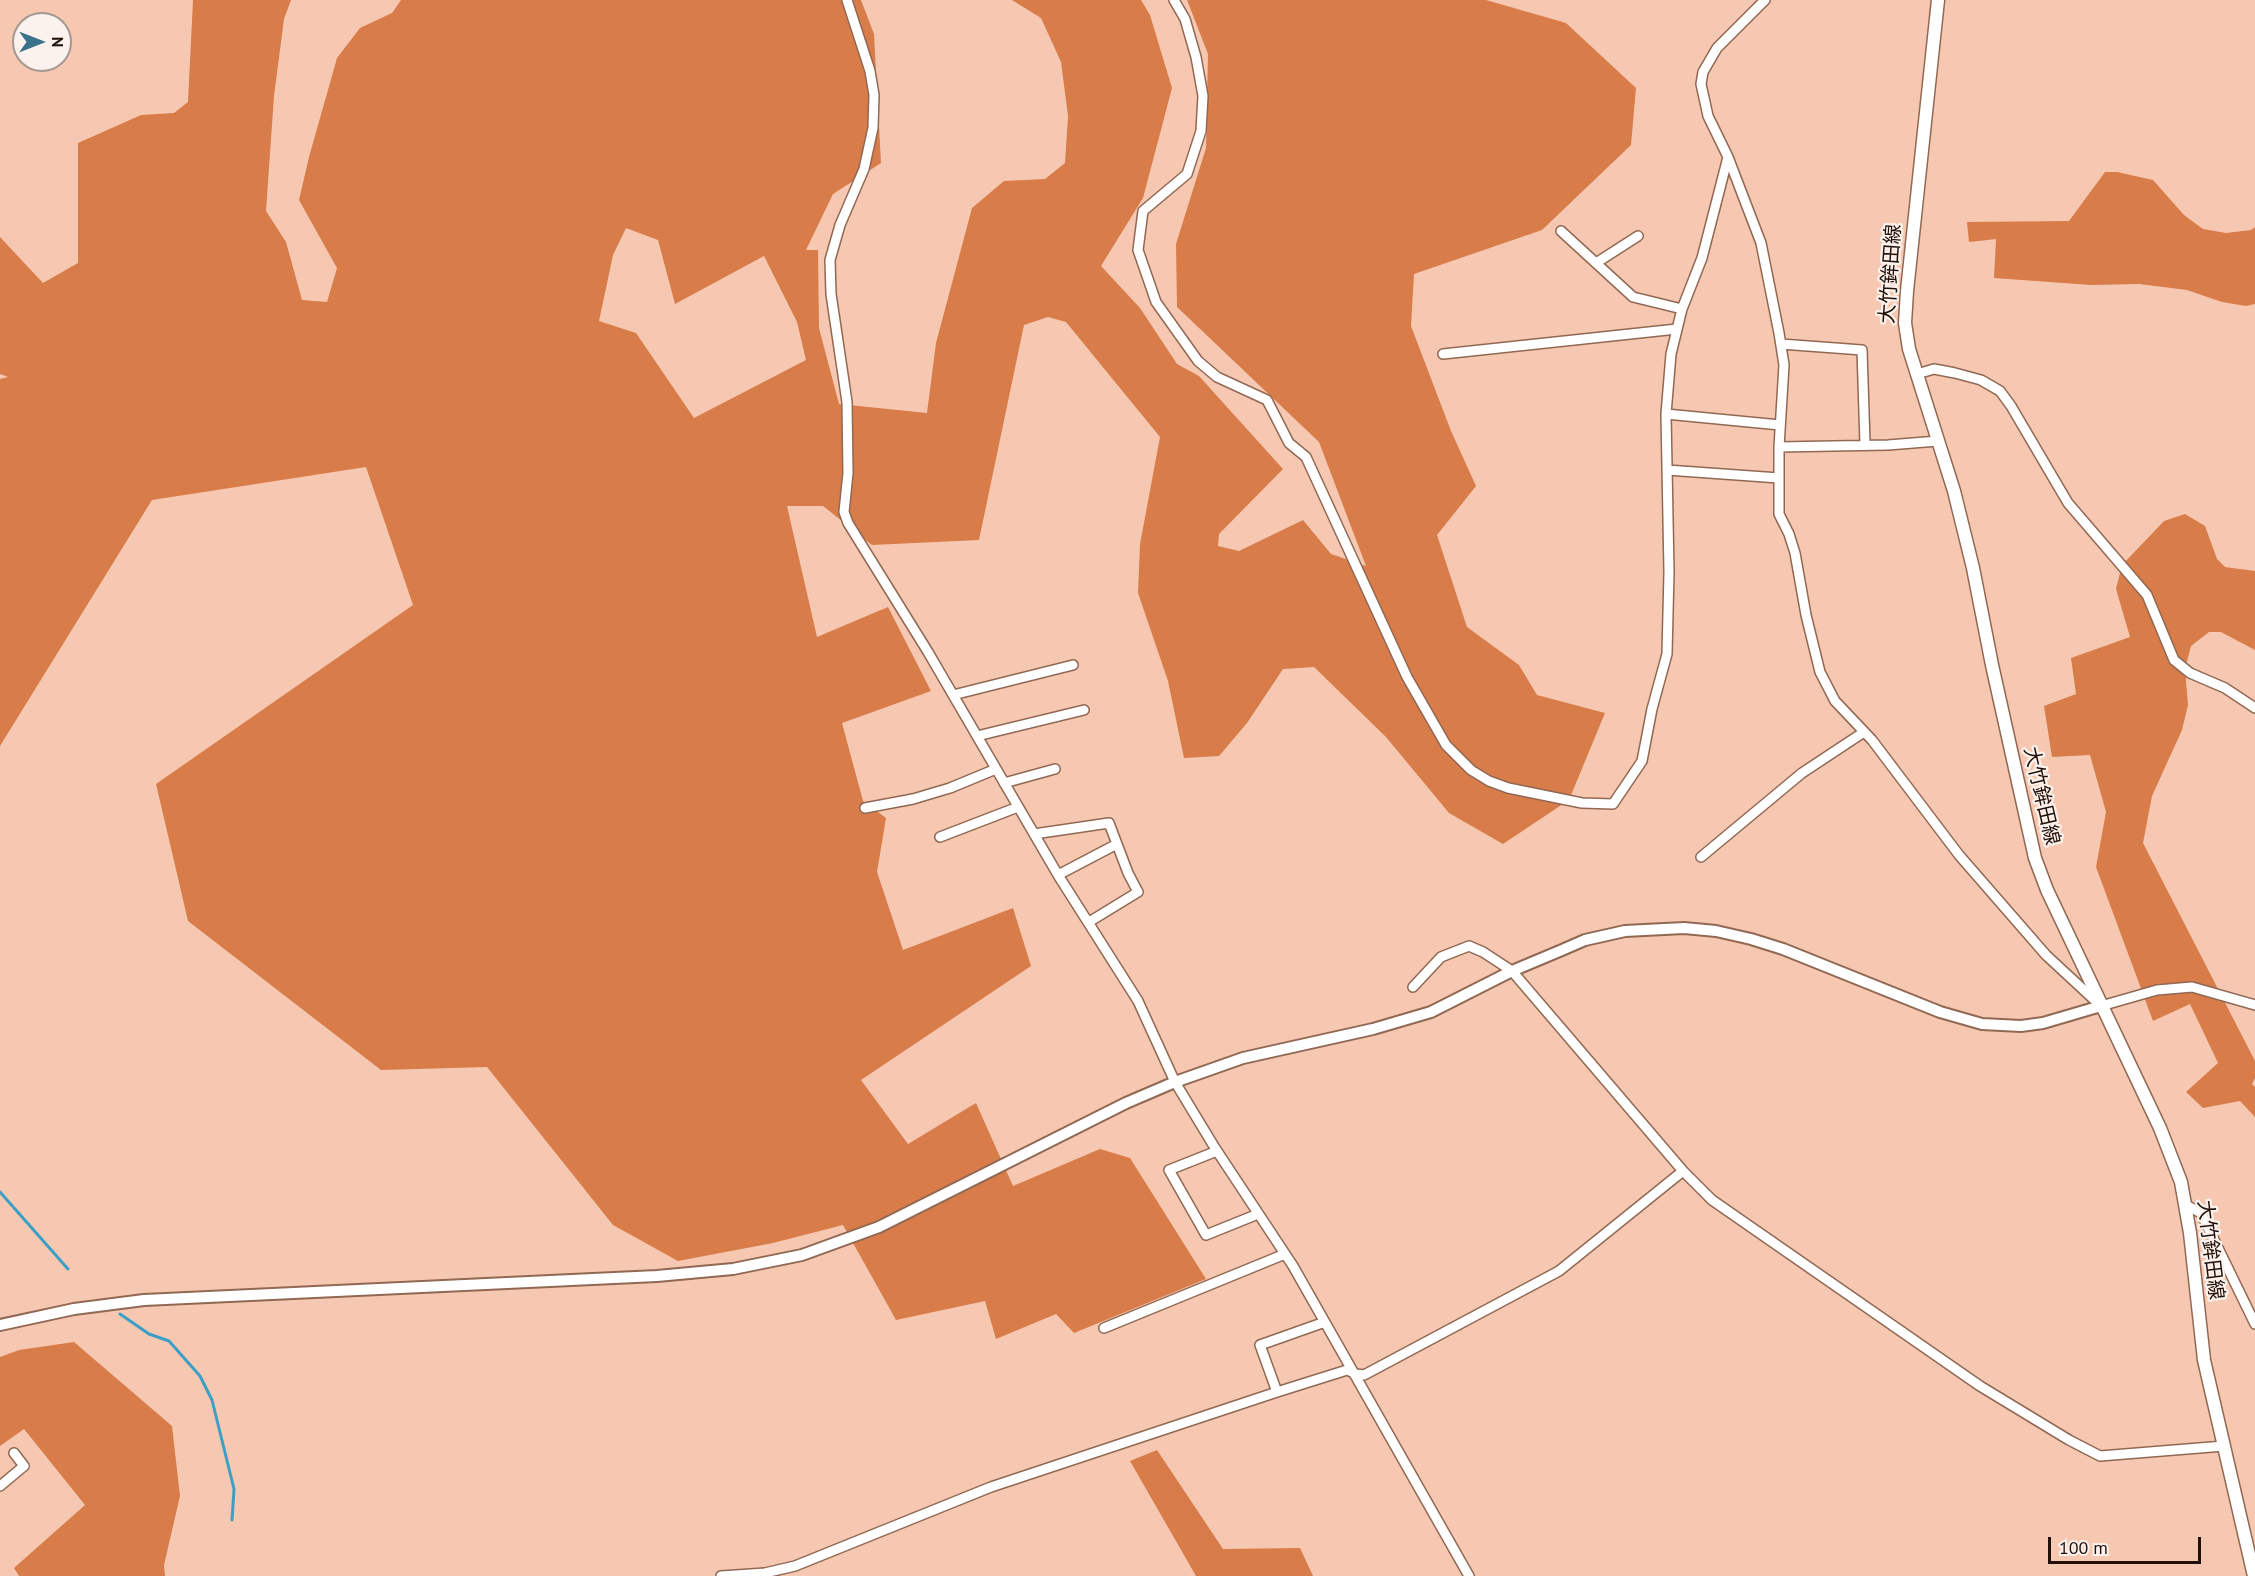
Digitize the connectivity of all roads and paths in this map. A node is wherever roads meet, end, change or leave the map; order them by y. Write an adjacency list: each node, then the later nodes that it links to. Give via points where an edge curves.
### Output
1 (847, 0): 22 (street, via 874,95 873,128 864,169 830,260 831,294 847,402 844,512 854,535)
2 (1174, 0): 19 (street, via 1185,19 1196,57 1203,96 1201,131 1187,174 1143,211 1138,250 1156,302 1198,361 1217,377 1267,400 1289,443 1306,458 1407,677 1446,745 1471,770 1508,789 1582,803 1613,804 1642,761 1667,654)
3 (1765, 0): 5 (street, via 1717,48 1703,72 1701,84 1708,116)
4 (1938, 0): 13 (main road, 大竹鉾田線, via 1905,323)
5 (1728, 157): 9 (street, via 1702,258); 11 (street, via 1761,243)
6 (1561, 231): 8 (street)
7 (1638, 236): 8 (street)
8 (1596, 262): 9 (street, via 1633,297)
9 (1682, 309): 10 (street)
10 (1677, 329): 12 (street); 14 (street)
11 (1781, 344): 15 (street, via 1784,364); 17 (street, via 1862,350)
12 (1443, 354)
13 (1917, 374): 16 (main road, 大竹鉾田線); 23 (street, via 1934,369 1955,372 2000,391 2067,503 2147,595 2174,660 2190,673 2225,688)
14 (1666, 414): 15 (street); 19 (street)
15 (1780, 425): 18 (street)
16 (1938, 441): 17 (street); 41 (main road, 大竹鉾田線, via 1973,568 2035,858)
17 (1865, 444): 18 (street)
18 (1779, 447): 20 (street)
19 (1667, 470): 20 (street)
20 (1779, 478): 25 (street, via 1779,514 1795,553 1820,672 1835,701)
21 (1073, 665): 22 (street)
22 (953, 695): 26 (street)
23 (2255, 708)
24 (1084, 710): 26 (street)
25 (1864, 732): 35 (street, via 1802,773); 41 (street, via 1966,863 2046,955)
26 (977, 736): 27 (street)
27 (996, 769): 29 (street); 31 (street, via 913,799)
28 (1055, 769): 29 (street)
29 (1004, 783): 30 (street)
30 (1018, 807): 32 (street); 33 (street)
31 (864, 808)
32 (1034, 834): 34 (street, via 1109,823); 36 (street)
33 (940, 837)
34 (1117, 844): 36 (street); 37 (street, via 1138,892)
35 (1701, 857)
36 (1058, 875): 37 (street)
37 (1089, 922): 42 (street, via 1138,1001)
38 (1512, 971): 39 (street, via 1469,946 1441,957); 41 (street, via 1605,934 1684,928 1716,931 1783,949 1940,1012 1982,1024 2043,1023); 42 (street, via 1431,1012 1243,1058); 44 (street)
39 (1413, 987)
40 (2255, 1005): 41 (street, via 2192,987 2157,990)
41 (2100, 1006): 45 (main road, 大竹鉾田線, via 2164,1137)
42 (1175, 1082): 43 (street); 50 (street, via 879,1227 802,1255 756,1266 657,1276 144,1300 74,1309)
43 (1217, 1151): 46 (street); 46 (street, via 1169,1170 1206,1235)
44 (1683, 1171): 52 (street, via 1559,1271 1364,1375); 54 (street, via 1712,1200 1980,1386 2100,1456)
45 (2186, 1205): 49 (street, via 2201,1213); 54 (main road, 大竹鉾田線, via 2204,1360)
46 (1258, 1214): 47 (street)
47 (1285, 1254): 48 (street); 51 (street)
48 (1325, 1322): 52 (street); 53 (street, via 1260,1345)
49 (2255, 1324)
50 (0, 1325)
51 (1104, 1328)
52 (1356, 1374): 53 (street, via 1347,1370); 58 (street)
53 (1276, 1392): 57 (street, via 991,1487 795,1566)
54 (2224, 1446): 59 (main road, 大竹鉾田線)
55 (14, 1453): 56 (street, via 24,1467)
56 (0, 1486)
57 (721, 1576)
58 (1469, 1576)
59 (2254, 1576)

